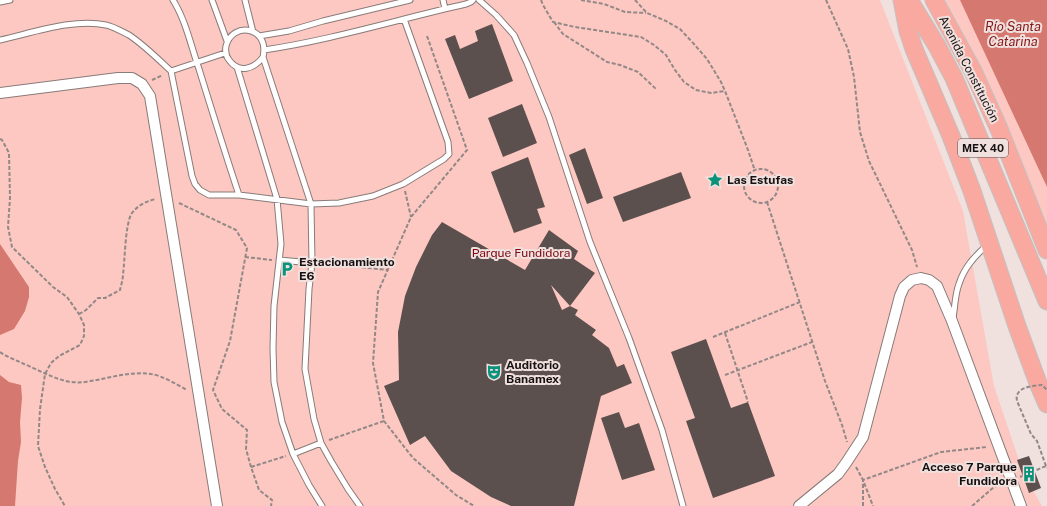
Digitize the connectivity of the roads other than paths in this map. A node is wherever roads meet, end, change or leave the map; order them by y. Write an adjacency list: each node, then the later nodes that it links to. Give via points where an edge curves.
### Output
1 (10, 0): 12 (lane)
2 (173, 0): 22 (lane, via 188,33)
3 (212, 0): 18 (lane)
4 (244, 0): 15 (lane)
5 (410, 0): 16 (lane, via 289,31)
6 (443, 0): 13 (lane)
7 (473, 0): 13 (lane)
8 (479, 0): 41 (lane, via 514,35 528,63 549,117 590,242 629,338 662,430)
9 (902, 0): 29 (highway, via 914,49 951,136)
10 (909, 0): 33 (highway, Avenida Constitución / MEX 40, via 954,78)
11 (934, 0): 30 (highway, Avenida Constitución / MEX 40, via 973,72 996,122)
12 (0, 2)
13 (445, 9): 14 (lane)
14 (404, 19): 19 (lane); 28 (lane, via 448,142 449,154 403,184 373,196 339,203)
15 (253, 32): 16 (lane); 18 (lane, via 238,31)
16 (259, 36): 19 (lane)
17 (0, 40): 24 (lane, via 58,26 80,23 107,25 128,35)
18 (227, 41): 20 (lane)
19 (264, 50): 21 (lane)
20 (226, 53): 22 (lane); 23 (lane, via 231,63)
21 (263, 57): 23 (lane, via 252,68); 28 (lane)
22 (197, 63): 24 (lane); 26 (lane)
23 (237, 67): 27 (lane)
24 (171, 71): 26 (lane, via 195,184 209,195)
25 (0, 93): 38 (street, via 132,78 142,84 150,96)
26 (239, 195): 27 (lane)
27 (277, 199): 28 (lane); 31 (lane, via 281,244)
28 (311, 204): 32 (lane)
29 (990, 243): 34 (lane, via 966,268 958,284); 35 (highway, via 1017,326)
30 (1047, 250)
31 (279, 260): 32 (lane); 37 (lane, via 274,306 274,382 282,422)
32 (312, 262): 36 (lane, via 308,289 305,368)
33 (1047, 301)
34 (952, 321): 42 (street, via 937,286 929,280 912,280 904,287 863,437 838,474); 43 (street)
35 (1047, 404)
36 (321, 443): 37 (lane); 40 (lane)
37 (293, 454): 39 (lane)
38 (217, 506)
39 (322, 506)
40 (360, 506)
41 (683, 506)
42 (799, 506)
43 (1021, 506)

